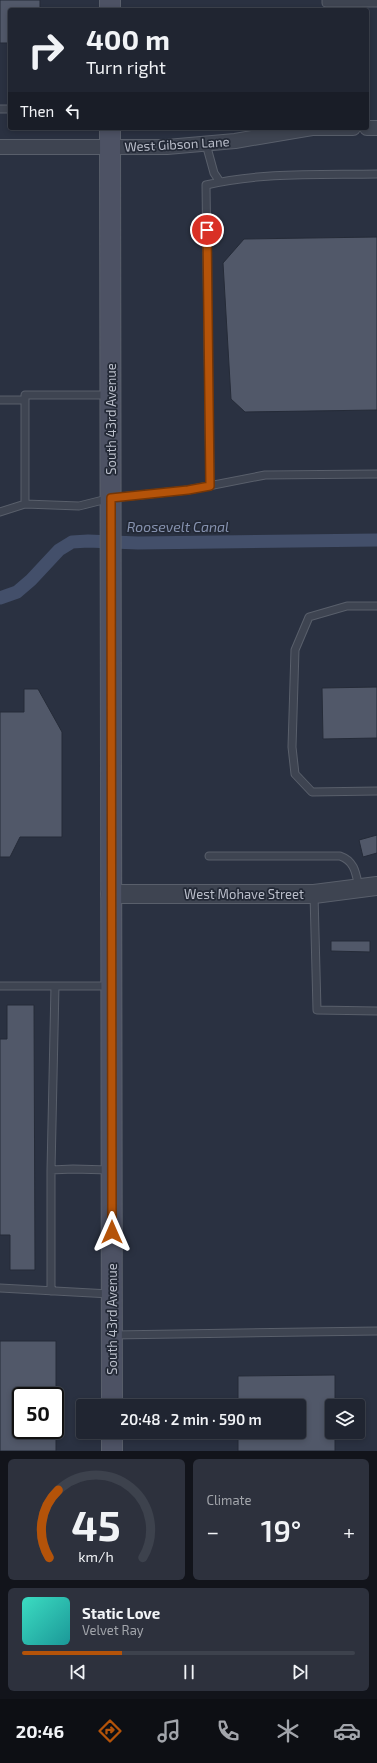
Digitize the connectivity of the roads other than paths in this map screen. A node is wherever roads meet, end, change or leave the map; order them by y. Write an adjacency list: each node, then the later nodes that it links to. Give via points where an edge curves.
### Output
1 (326, 0): 3 (lane, via 326,3)
2 (377, 3): 3 (lane)
3 (340, 6)
4 (300, 130): 6 (street, West Gibson Lane)
5 (110, 137): 6 (street, West Gibson Lane, via 167,147); 7 (street, West Gibson Lane); 10 (main road, South 43rd Avenue)
6 (206, 144): 9 (lane, via 214,173)
7 (0, 147)
8 (377, 174): 9 (lane, via 283,176)
9 (220, 182): 14 (lane, via 206,185)
10 (110, 395): 12 (lane, via 26,395); 15 (main road, South 43rd Avenue)
11 (0, 400): 12 (lane)
12 (26, 400): 16 (lane)
13 (377, 474): 14 (lane, via 265,475)
14 (210, 486): 15 (lane)
15 (111, 498): 16 (lane, via 79,506); 23 (main road, South 43rd Avenue)
16 (26, 504): 17 (lane)
17 (0, 512)
18 (377, 606): 19 (lane, via 347,606 309,617 295,650 292,747 295,774 312,792)
19 (377, 791)
20 (209, 856): 22 (lane, via 340,856 353,864)
21 (377, 886): 22 (street, West Mohave Street)
22 (359, 888): 24 (street, West Mohave Street)
23 (110, 894): 24 (street, West Mohave Street); 27 (main road, South 43rd Avenue)
24 (314, 894): 28 (lane, via 317,1010)
25 (0, 986): 26 (lane)
26 (55, 986): 27 (lane); 29 (lane)
27 (111, 986): 30 (main road, South 43rd Avenue)
28 (377, 1011)
29 (51, 1170): 30 (lane); 32 (lane)
30 (112, 1170): 33 (main road, South 43rd Avenue)
31 (0, 1288): 32 (lane)
32 (51, 1291): 33 (lane)
33 (112, 1294): 35 (main road, South 43rd Avenue)
34 (377, 1331): 35 (lane)
35 (112, 1335): 36 (main road, South 43rd Avenue)
36 (112, 1399)
37 (112, 1439): 38 (main road)
38 (112, 1451)

